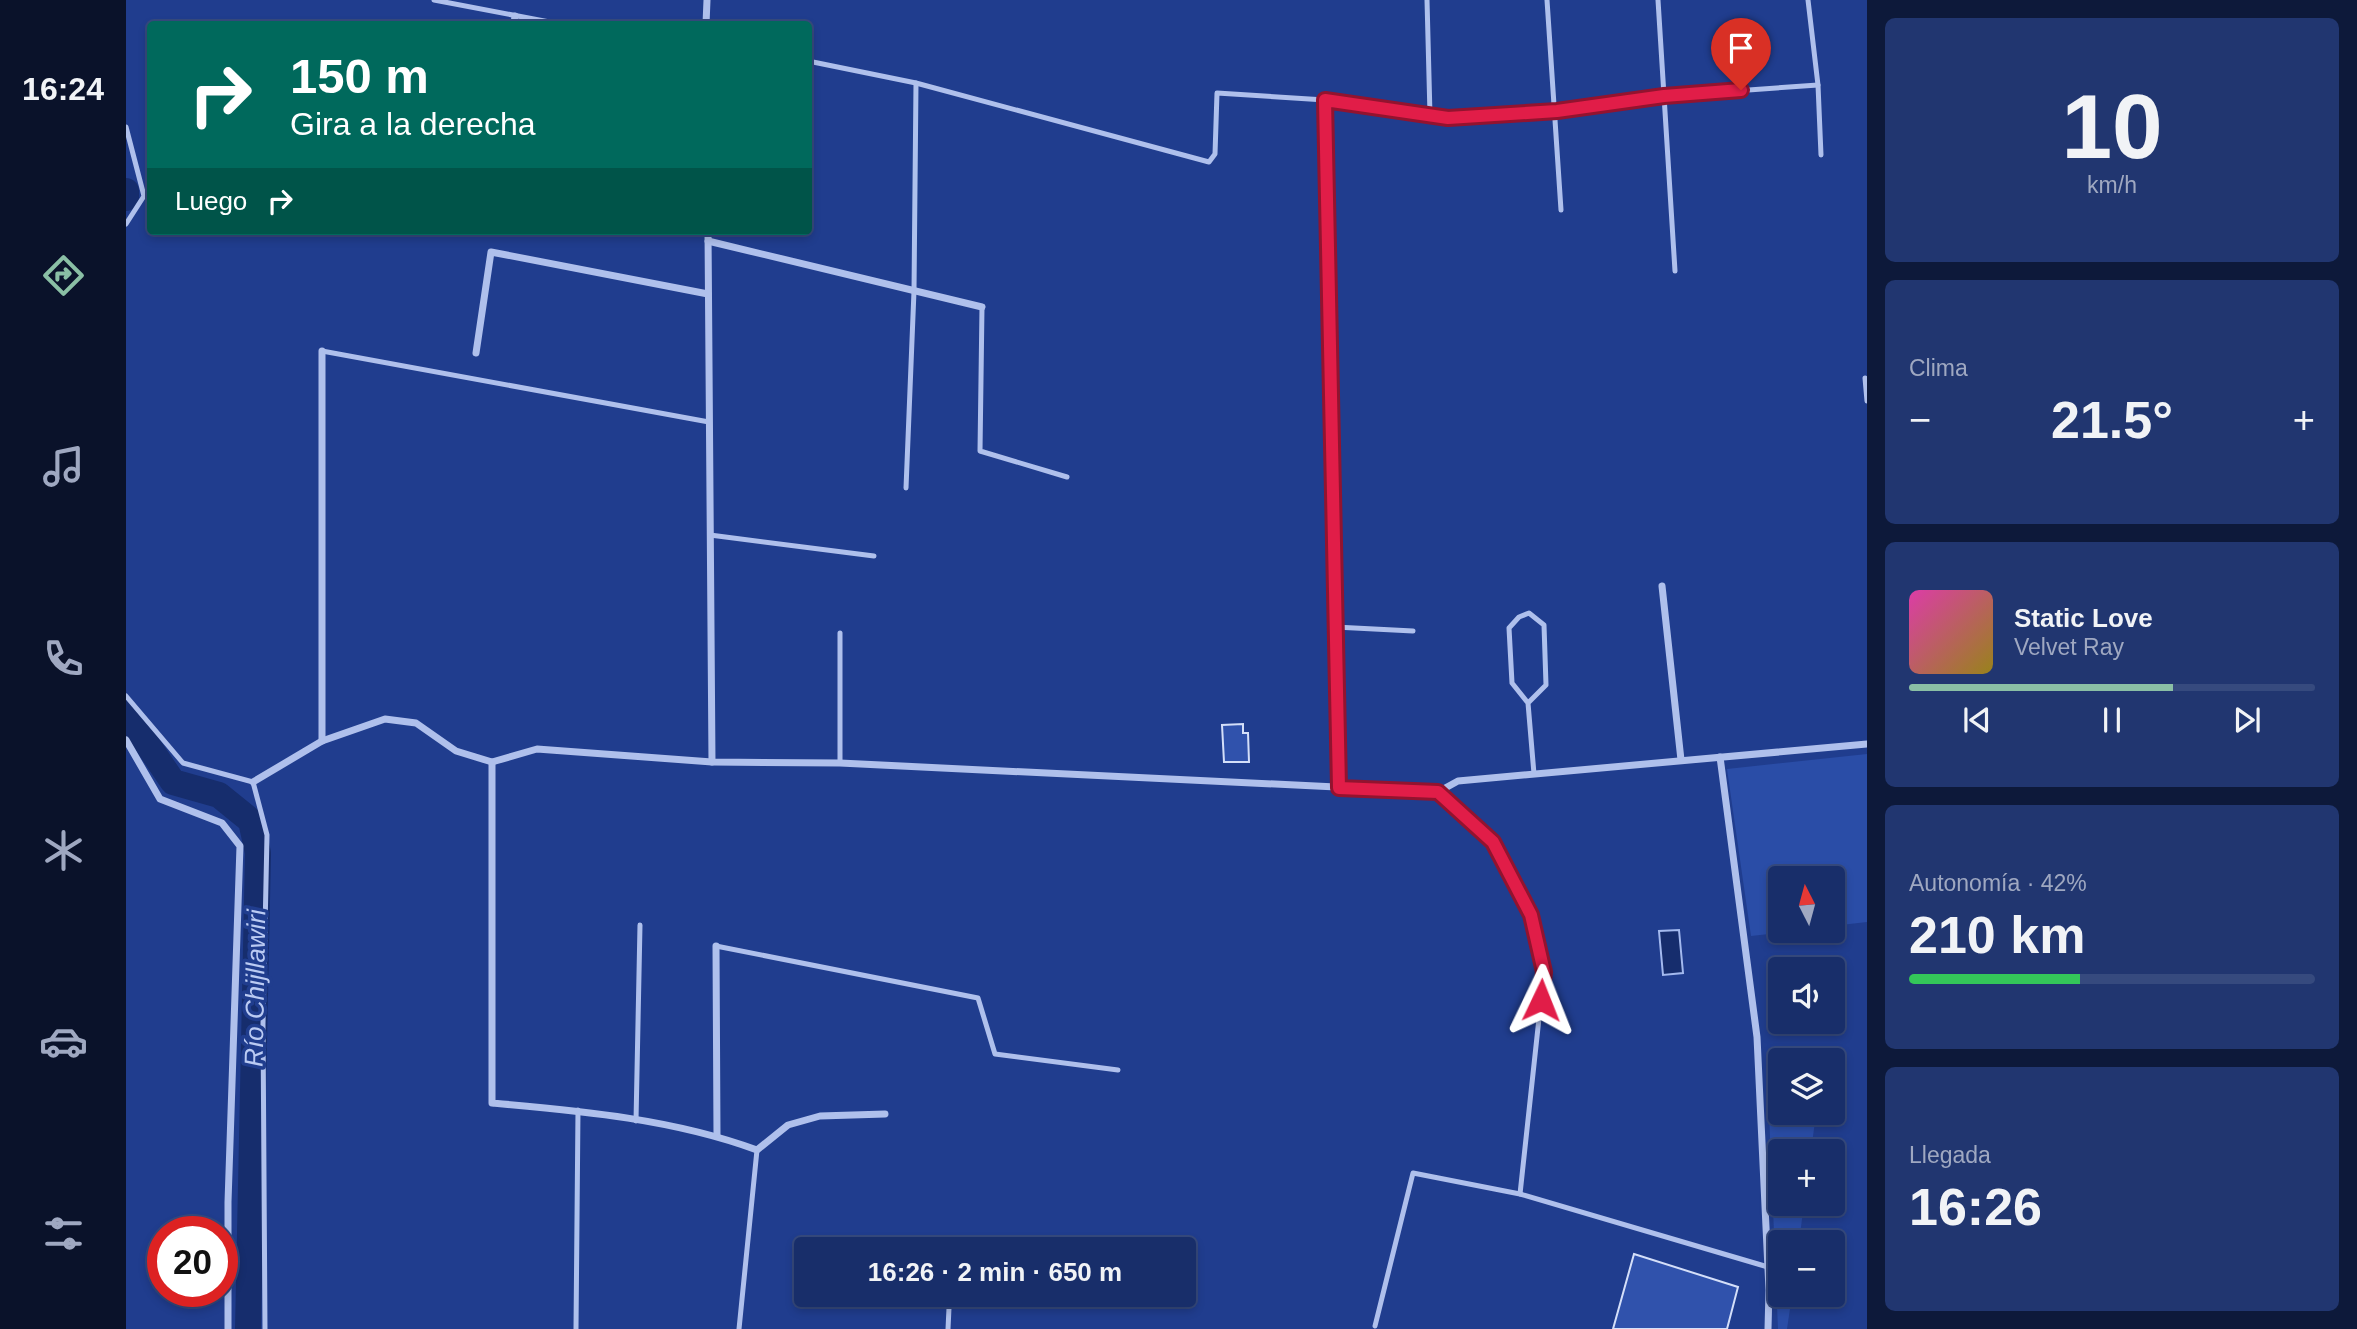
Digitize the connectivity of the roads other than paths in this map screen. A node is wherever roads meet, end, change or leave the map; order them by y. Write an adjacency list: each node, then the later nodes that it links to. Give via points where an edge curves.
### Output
1 (434, 0): 7 (lane)
2 (707, 0): 8 (street)
3 (1427, 0): 15 (lane)
4 (1548, 0): 14 (lane)
5 (1658, 0): 12 (lane)
6 (1808, 0): 11 (lane)
7 (514, 20)
8 (706, 21)
9 (812, 62): 10 (lane)
10 (916, 83): 13 (lane, via 1209,162 1215,154 1217,93); 23 (lane)
11 (1818, 85): 12 (lane); 17 (lane)
12 (1664, 96): 14 (lane); 22 (lane)
13 (1325, 100): 15 (lane); 36 (lane)
14 (1557, 111): 15 (lane, via 1448,118); 18 (lane)
15 (1430, 115)
16 (126, 127): 19 (lane, via 144,196)
17 (1821, 155)
18 (1561, 211)
19 (126, 224)
20 (708, 235): 21 (street)
21 (708, 241): 23 (street); 24 (street)
22 (1675, 271)
23 (914, 290): 25 (street); 32 (lane)
24 (708, 294): 27 (street, via 491,252); 30 (street)
25 (982, 307): 31 (lane, via 980,451)
26 (322, 351): 30 (lane); 42 (street)
27 (476, 353)
28 (1865, 378): 29 (lane)
29 (1867, 401)
30 (709, 422): 33 (street)
31 (1067, 477)
32 (906, 488)
33 (710, 536): 34 (lane); 47 (street)
34 (874, 556)
35 (1662, 586): 45 (street)
36 (1335, 627): 37 (lane); 51 (lane)
37 (1413, 631)
38 (840, 633): 48 (lane)
39 (126, 696): 50 (lane, via 183,763)
40 (1528, 702): 40 (lane, via 1546,685 1547,649 1544,625 1529,613 1509,628 1513,683); 49 (lane)
41 (126, 740): 66 (street, via 160,799 222,823 240,846)
42 (322, 740): 46 (street, via 385,719 416,723 456,751); 50 (street)
43 (1867, 744): 44 (street)
44 (1720, 757): 45 (street); 62 (street, via 1757,1037)
45 (1681, 760): 49 (street)
46 (492, 762): 47 (street, via 537,749); 56 (street, via 492,1103)
47 (712, 762): 48 (street)
48 (840, 763): 51 (street)
49 (1534, 774): 52 (street, via 1458,782)
50 (253, 782): 67 (lane, via 267,835)
51 (1339, 788): 52 (street)
52 (1438, 792): 61 (lane, via 1493,842 1531,915 1544,972)
53 (640, 925): 58 (lane)
54 (716, 946): 55 (lane, via 978,998 995,1054); 59 (street)
55 (1118, 1070)
56 (578, 1111): 58 (street); 68 (lane)
57 (885, 1114): 60 (street, via 820,1116 788,1125)
58 (636, 1121): 59 (street)
59 (717, 1135): 60 (street)
60 (757, 1150): 69 (lane)
61 (1520, 1194): 62 (lane); 65 (lane, via 1413,1173)
62 (1768, 1267)
63 (1768, 1307): 71 (street)
64 (948, 1308): 70 (lane)
65 (1375, 1326)
66 (228, 1329)
67 (265, 1329)
68 (576, 1329)
69 (739, 1329)
70 (948, 1329)
71 (1768, 1329)

